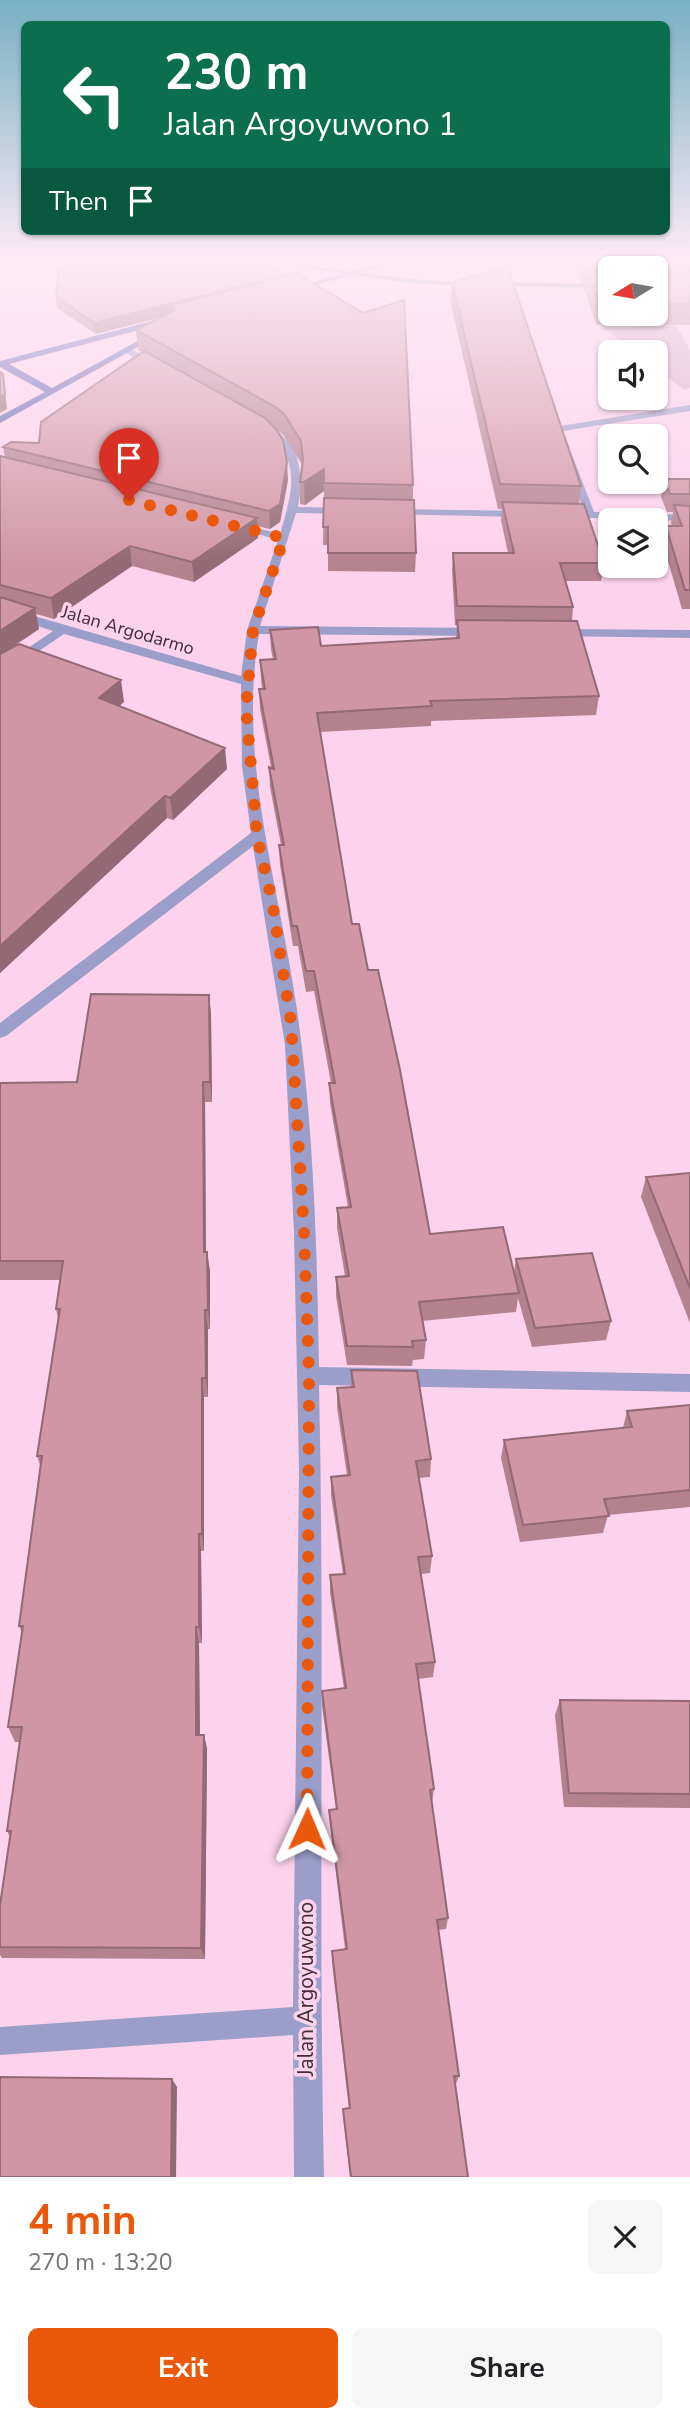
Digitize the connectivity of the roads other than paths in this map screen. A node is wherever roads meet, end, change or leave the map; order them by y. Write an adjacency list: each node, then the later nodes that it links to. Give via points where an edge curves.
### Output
1 (104, 363): 5 (main road)
2 (149, 363): 4 (street)
3 (1, 364): 5 (main road)
4 (164, 371)
5 (51, 391): 7 (main road)
6 (690, 408): 14 (street, via 557,429)
7 (0, 420)
8 (258, 424): 9 (street, Jalan Argoyuwono, via 283,442 294,459)
9 (290, 510): 10 (street); 17 (street, Jalan Argoyuwono)
10 (359, 511)
11 (386, 512): 12 (street)
12 (536, 514)
13 (550, 514): 14 (street)
14 (590, 515): 15 (street)
15 (690, 518)
16 (230, 525): 17 (street)
17 (284, 538): 20 (street, Jalan Argoyuwono)
18 (0, 610): 19 (street, Jalan Argodarmo)
19 (62, 630): 24 (street); 25 (street, Jalan Argodarmo)
20 (253, 630): 21 (street); 25 (street, Jalan Argoyuwono)
21 (499, 632)
22 (540, 633): 23 (street)
23 (690, 634)
24 (0, 673)
25 (247, 682): 26 (street, Jalan Argoyuwono)
26 (257, 836): 27 (street); 28 (street, Jalan Argoyuwono, via 291,1022)
27 (0, 1031)
28 (309, 1376): 29 (street); 30 (street, Jalan Argoyuwono)
29 (690, 1382)
30 (305, 2020): 31 (street); 32 (street, Jalan Argoyuwono)
31 (0, 2041)
32 (309, 2177)

